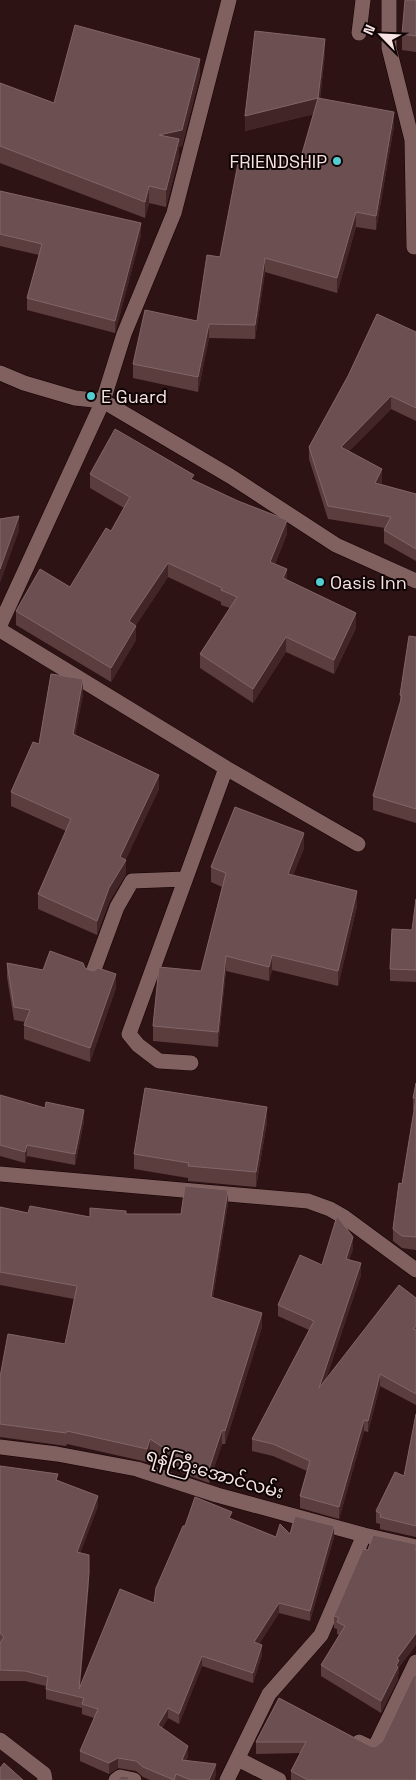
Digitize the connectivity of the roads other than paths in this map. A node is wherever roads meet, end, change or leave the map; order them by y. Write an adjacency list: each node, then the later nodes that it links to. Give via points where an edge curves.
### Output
1 (229, 0): 7 (street, via 174,214 124,334)
2 (363, 0): 4 (street)
3 (389, 0): 5 (street, via 389,48 412,140)
4 (359, 33)
5 (414, 247)
6 (0, 373): 7 (street, via 74,398)
7 (103, 401): 8 (street, via 230,476 336,545); 9 (street)
8 (416, 581)
9 (0, 625)
10 (0, 630): 11 (street)
11 (226, 768): 12 (street); 13 (street)
12 (358, 844)
13 (185, 879): 14 (street, via 132,881 117,907); 15 (street, via 129,1034 159,1061)
14 (92, 975)
15 (190, 1063)
16 (0, 1174): 17 (street, via 308,1201 344,1217)
17 (416, 1270)
18 (0, 1447): 19 (street, ရန်ကြီးအောင်လမ်း, via 137,1469 217,1495)
19 (364, 1535): 20 (street, ရန်ကြီးအောင်လမ်း); 24 (street, via 321,1635 274,1697)
20 (416, 1547)
21 (416, 1662): 22 (street, via 374,1749)
22 (348, 1735)
23 (0, 1740): 25 (street, via 44,1774)
24 (238, 1759): 28 (street); 29 (street)
25 (45, 1780)
26 (116, 1780): 27 (street, via 127,1777)
27 (134, 1780)
28 (227, 1780)
29 (280, 1780)

